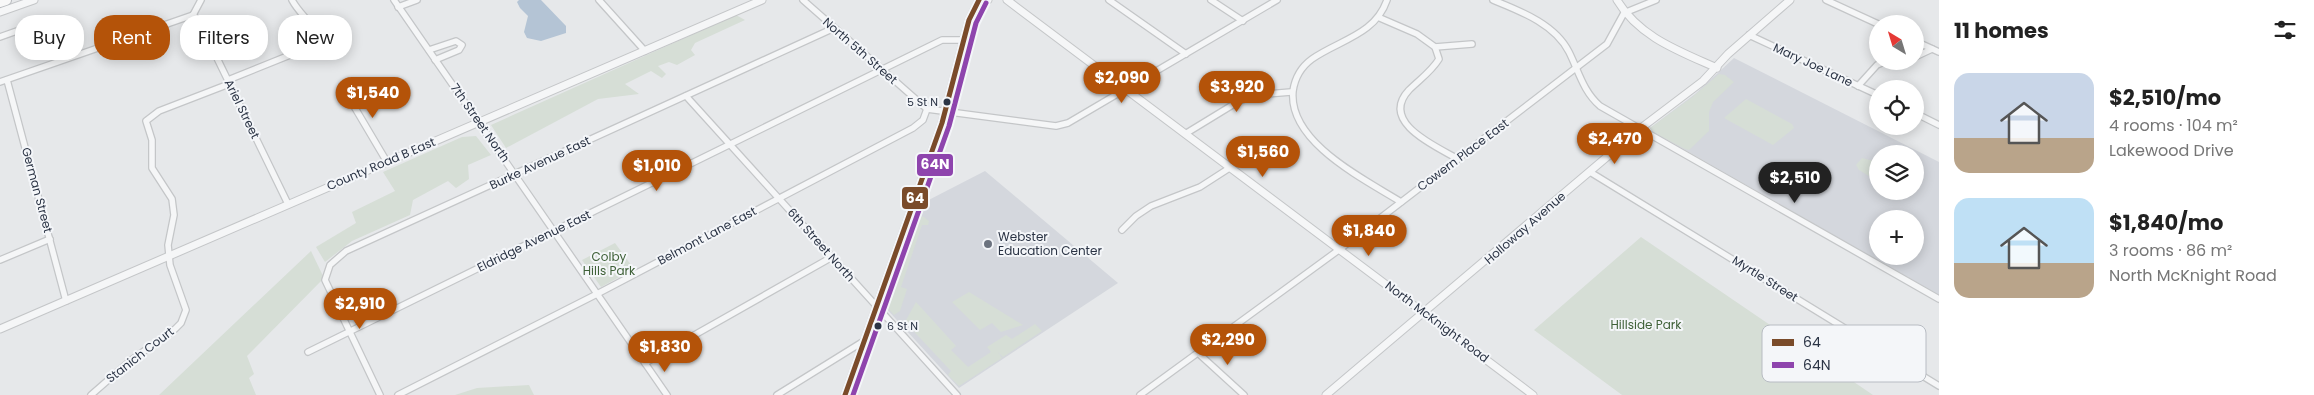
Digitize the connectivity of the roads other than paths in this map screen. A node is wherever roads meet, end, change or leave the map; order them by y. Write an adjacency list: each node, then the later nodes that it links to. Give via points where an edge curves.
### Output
1 (6, 0): 22 (highway)
2 (34, 0): 25 (street)
3 (201, 0): 27 (street)
4 (292, 0): 54 (street, via 296,8 314,23 318,39 315,45)
5 (394, 0): 23 (street, 7th Street North)
6 (417, 0): 23 (street)
7 (599, 0): 42 (street)
8 (762, 0): 42 (street, County Road B East)
9 (803, 0): 32 (street, North 5th Street)
10 (979, 0): 24 (street)
11 (988, 0): 24 (street)
12 (1007, 0): 57 (street, North McKnight Road)
13 (1109, 0): 44 (street)
14 (1211, 0): 31 (street)
15 (1278, 0): 31 (street)
16 (1387, 0): 28 (street)
17 (1492, 0): 48 (street, via 1556,35 1566,45)
18 (1616, 0): 26 (street)
19 (1656, 0): 26 (street)
20 (1790, 0): 34 (street, Holloway Avenue)
21 (1826, 0): 30 (street)
22 (0, 2)
23 (398, 7): 41 (street, 7th Street North)
24 (974, 7): 36 (street)
25 (0, 12)
26 (1624, 14): 48 (street, Cowern Place East, via 1607,44); 49 (street, via 1652,35)
27 (194, 15)
28 (1380, 18): 39 (street, via 1418,33); 59 (street, via 1364,31 1306,63 1296,76)
29 (180, 20): 52 (street)
30 (1869, 20)
31 (1243, 21): 44 (street)
32 (834, 28): 50 (street, North 5th Street); 60 (street, Burke Avenue East)
33 (15, 31): 35 (street)
34 (1749, 35): 49 (street, Holloway Avenue); 56 (street, Mary Joe Lane)
35 (0, 36)
36 (963, 40): 50 (street, Eldridge Avenue East, via 945,39); 62 (street)
37 (1472, 44): 39 (street)
38 (1924, 45): 40 (street)
39 (1435, 47): 69 (street, via 1438,59 1435,69 1402,95 1399,111 1415,132)
40 (1932, 48): 43 (street); 45 (street)
41 (429, 50): 47 (street, 7th Street North); 47 (street, via 454,41 462,45 459,50)
42 (645, 51): 64 (street, County Road B East)
43 (1939, 52)
44 (1186, 54): 57 (street)
45 (1924, 54)
46 (218, 60): 54 (street, Ariel Street)
47 (435, 60): 64 (street, 7th Street North)
48 (1575, 68): 66 (street, via 1595,102); 69 (street, Cowern Place East)
49 (1717, 68): 66 (street, Holloway Avenue)
50 (882, 70): 61 (street, North 5th Street); 68 (street, Eldridge Avenue East)
51 (1873, 70): 56 (street)
52 (7, 80): 53 (street); 79 (street, German Street)
53 (0, 82)
54 (228, 82): 76 (street, Ariel Street); 81 (street, via 159,110 145,124 152,140 152,168 169,192 174,207)
55 (342, 86): 70 (street)
56 (1858, 86): 58 (street, Mary Joe Lane)
57 (1125, 90): 62 (street, via 1060,126); 67 (street, North McKnight Road)
58 (1869, 91)
59 (1291, 92): 67 (street, via 1257,95 1238,101); 75 (street, via 1297,119 1316,144)
60 (686, 96): 68 (street, 6th Street North); 73 (street, Burke Avenue East)
61 (927, 109): 62 (street); 74 (street, Belmont Lane East, via 924,120 913,128)
62 (946, 110): 87 (street)
63 (1924, 118): 65 (street)
64 (479, 123): 70 (street, County Road B East); 73 (street, 7th Street North)
65 (1939, 125)
66 (1641, 128): 72 (street, Holloway Avenue); 85 (street)
67 (1185, 134): 71 (street, North McKnight Road)
68 (730, 145): 74 (street, 6th Street North); 78 (street, Eldridge Avenue East)
69 (1458, 160): 75 (street, Cowern Place East)
70 (386, 162): 76 (street, County Road B East)
71 (1231, 167): 77 (street, via 1200,187 1151,206); 80 (street, North McKnight Road)
72 (1590, 172): 88 (street, Holloway Avenue); 89 (street, Myrtle Street)
73 (516, 175): 78 (street, 7th Street North); 91 (street, Burke Avenue East, via 346,251 330,265 325,280)
74 (778, 198): 82 (street, 6th Street North); 84 (street, Belmont Lane East)
75 (1401, 202): 80 (street, Cowern Place East)
76 (288, 204): 81 (street, County Road B East)
77 (1122, 230)
78 (554, 231): 84 (street, 7th Street North); 91 (street, Eldridge Avenue East)
79 (50, 239): 83 (street); 86 (street, German Street)
80 (1340, 249): 88 (street, North McKnight Road); 94 (street, Cowern Place East)
81 (169, 256): 86 (street, County Road B East); 98 (street, Stanich Court, via 186,307 185,316 175,329 130,361)
82 (832, 257): 87 (street, 6th Street North); 95 (street)
83 (0, 260)
84 (598, 294): 95 (street, 7th Street North); 100 (street, Belmont Lane East)
85 (1939, 298)
86 (66, 301): 90 (street, County Road B East)
87 (877, 306): 92 (street); 104 (street, 6th Street North)
88 (1425, 313): 107 (street, Holloway Avenue); 108 (street, North McKnight Road)
89 (1840, 325)
90 (0, 329)
91 (350, 332): 93 (street, Eldridge Avenue East); 99 (street)
92 (864, 341): 102 (street); 103 (street)
93 (308, 352)
94 (1198, 352): 105 (street, Cowern Place East); 106 (street)
95 (645, 363): 101 (street, 7th Street North)
96 (1926, 378): 97 (street, Myrtle Street)
97 (1939, 386)
98 (91, 395)
99 (380, 395)
100 (398, 395)
101 (667, 395)
102 (777, 395)
103 (845, 395)
104 (957, 395)
105 (1140, 395)
106 (1244, 395)
107 (1326, 395)
108 (1533, 395)

